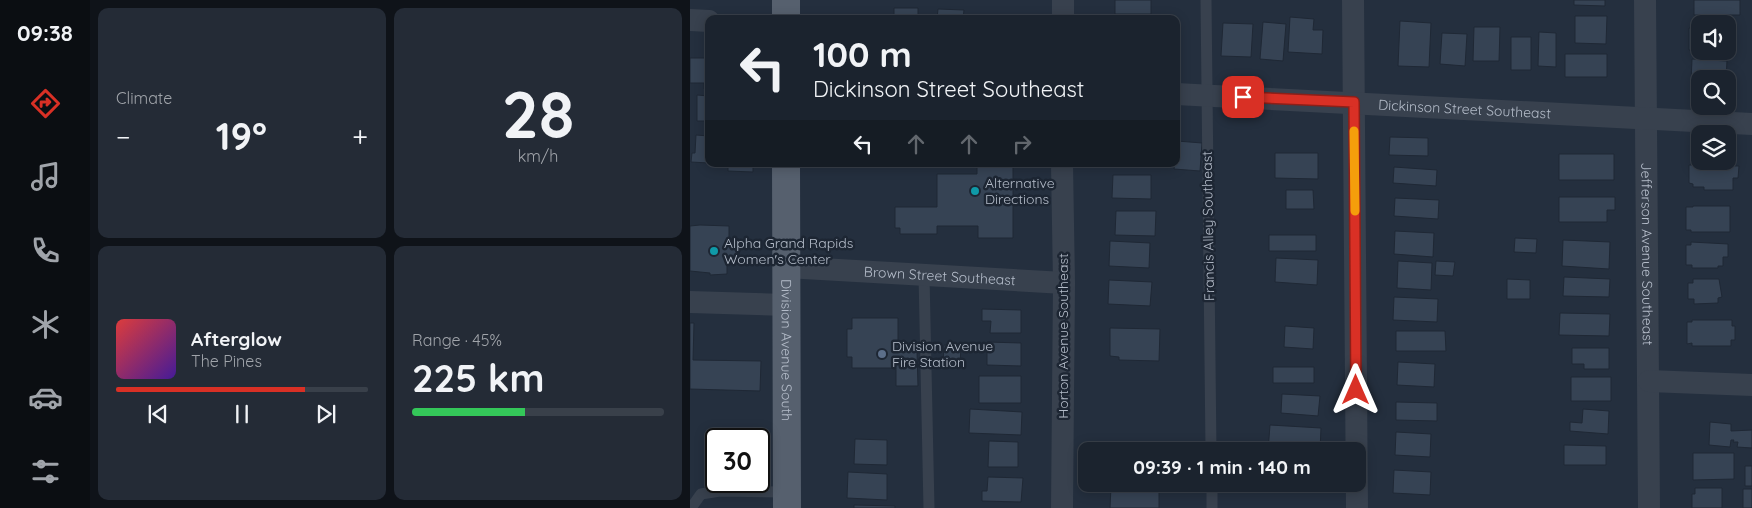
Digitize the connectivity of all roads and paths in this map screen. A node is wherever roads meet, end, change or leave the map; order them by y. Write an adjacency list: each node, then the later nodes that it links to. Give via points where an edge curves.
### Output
1 (786, 0): 6 (main road)
2 (1063, 0): 7 (street)
3 (1206, 0): 11 (lane, Francis Alley Southeast)
4 (1353, 0): 12 (street)
5 (1645, 0): 13 (street, Jefferson Avenue Southeast)
6 (786, 15)
7 (1063, 15)
8 (690, 20): 9 (street)
9 (705, 21)
10 (1180, 94): 11 (street, Dickinson Street Southeast)
11 (1207, 95): 12 (street, Dickinson Street Southeast); 24 (lane, Francis Alley Southeast)
12 (1354, 102): 13 (street, Dickinson Street Southeast); 31 (street)
13 (1646, 119): 14 (street, Dickinson Street Southeast); 22 (street, Jefferson Avenue Southeast)
14 (1752, 124)
15 (786, 167): 17 (main road, Division Avenue South)
16 (1062, 167): 19 (street, Horton Avenue Southeast)
17 (786, 267): 18 (street, Brown Street Southeast); 21 (main road, Division Avenue South)
18 (924, 275): 19 (street, Brown Street Southeast); 28 (lane)
19 (1064, 283): 29 (street, Horton Avenue Southeast)
20 (690, 302): 21 (street)
21 (787, 305): 26 (main road, Division Avenue South)
22 (1650, 381): 23 (street); 32 (street, Jefferson Avenue Southeast)
23 (1752, 385)
24 (1211, 442)
25 (1212, 492): 30 (lane)
26 (787, 500): 27 (lane, via 720,491 701,494)
27 (692, 508)
28 (929, 508)
29 (1062, 508)
30 (1212, 508)
31 (1357, 508)
32 (1649, 508)

